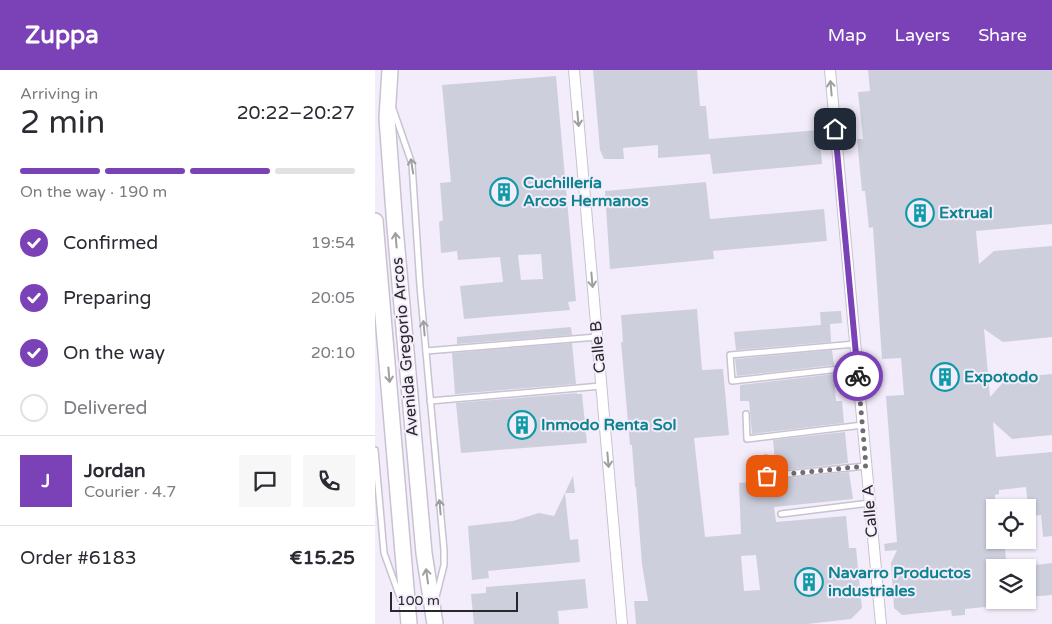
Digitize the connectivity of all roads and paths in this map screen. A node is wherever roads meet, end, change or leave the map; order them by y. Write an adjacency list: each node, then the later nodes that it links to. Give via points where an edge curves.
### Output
1 (390, 70): 4 (main road, Avenida Gregorio Arcos)
2 (574, 70): 6 (street, Calle B, one-way to 6)
3 (830, 70): 7 (street, Calle A, one-way to 3)
4 (387, 97): 8 (lane, one-way to 4, via 412,164); 20 (main road, Avenida Gregorio Arcos, one-way to 4, via 424,554 395,236)
5 (375, 221): 21 (main road, Avenida Gregorio Arcos, one-way to 21)
6 (597, 337): 8 (lane); 10 (street, Calle B)
7 (855, 344): 9 (street, Calle A); 9 (lane, via 730,355 732,381)
8 (426, 351): 11 (lane)
9 (857, 368): 13 (street, Calle A)
10 (601, 386): 11 (lane); 23 (street, Calle B, one-way to 23)
11 (431, 401): 20 (lane, one-way to 11, via 444,565)
12 (746, 414): 13 (lane, via 747,439)
13 (863, 425): 16 (street, Calle A)
14 (375, 450): 17 (lane)
15 (766, 458): 16 (lane, via 767,476)
16 (866, 466): 18 (street, Calle A)
17 (376, 472): 21 (lane, via 384,553)
18 (870, 503): 19 (lane); 24 (street, Calle A)
19 (781, 514)
20 (432, 606): 22 (main road, Avenida Gregorio Arcos)
21 (409, 621)
22 (435, 624)
23 (622, 624)
24 (881, 624)

